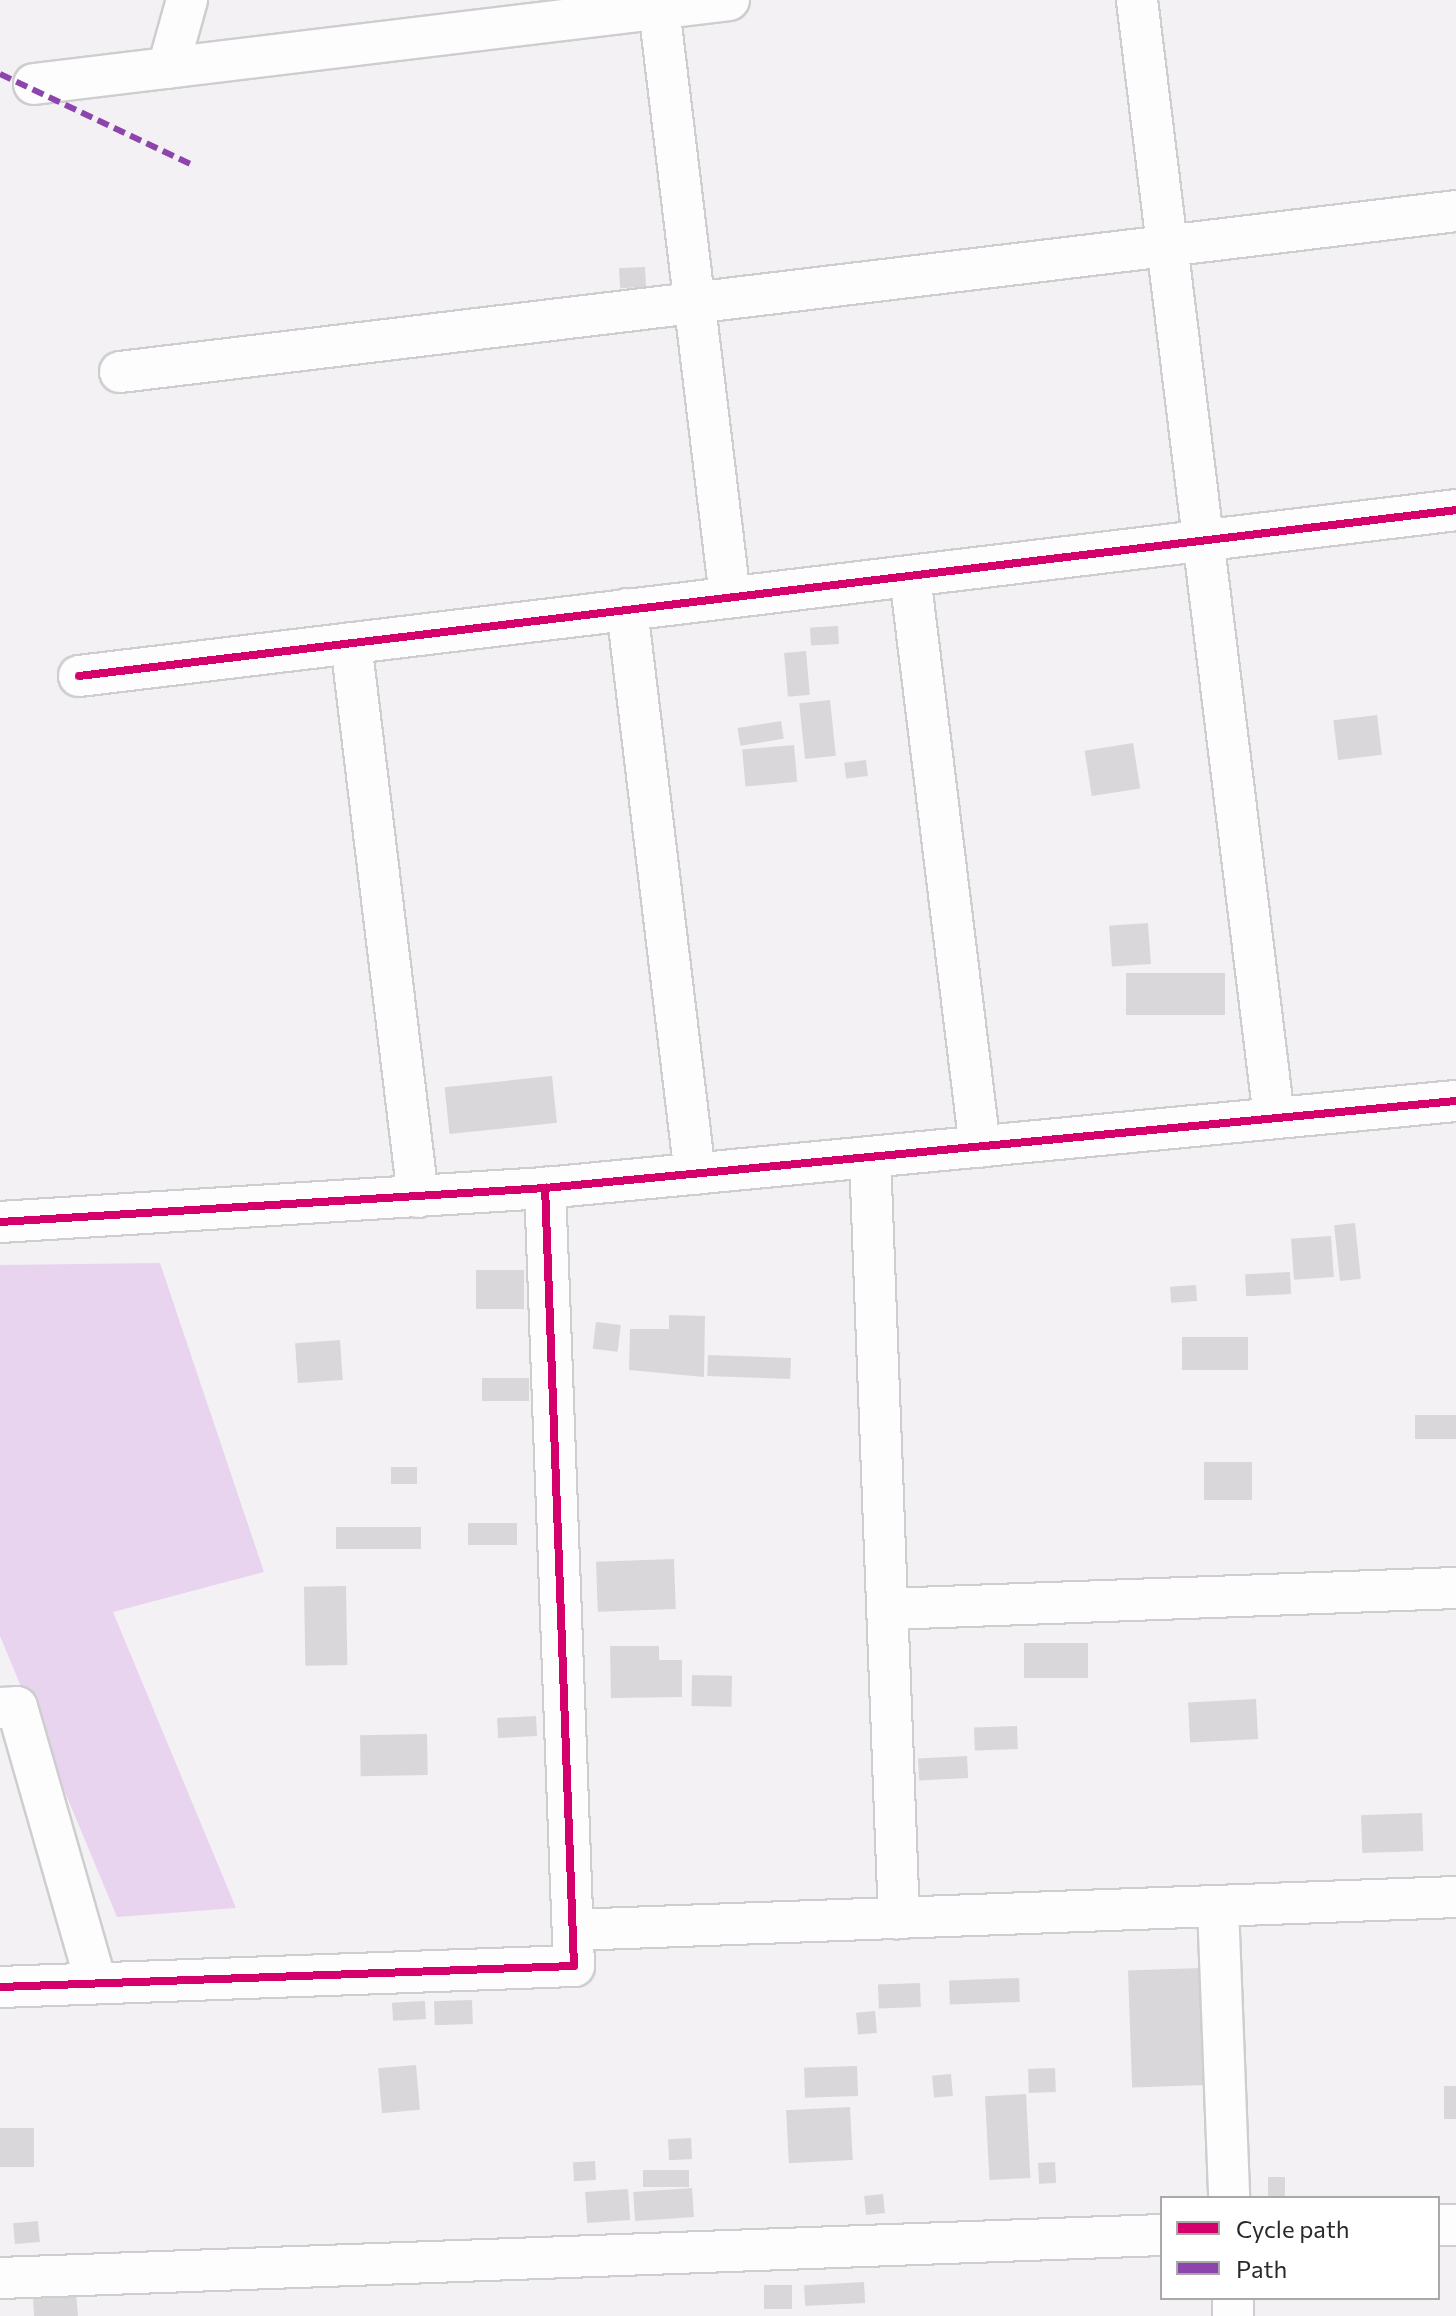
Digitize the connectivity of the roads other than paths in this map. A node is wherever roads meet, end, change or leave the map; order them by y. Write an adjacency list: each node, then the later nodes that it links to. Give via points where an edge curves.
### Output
1 (187, 0): 5 (street)
2 (729, 0): 4 (street)
3 (1137, 0): 8 (street)
4 (658, 4): 5 (street); 9 (street)
5 (168, 68): 6 (street)
6 (34, 84)
7 (1456, 211): 8 (street)
8 (1167, 246): 9 (street); 12 (street)
9 (694, 302): 10 (street); 14 (street)
10 (120, 372)
11 (1456, 510): 12 (street)
12 (1203, 540): 13 (street); 19 (street)
13 (910, 576): 14 (street); 20 (street)
14 (730, 597): 15 (street)
15 (627, 609): 16 (street); 22 (street)
16 (351, 643): 17 (street); 24 (street)
17 (79, 676)
18 (1456, 1101): 19 (street)
19 (1274, 1118): 20 (street)
20 (980, 1147): 21 (street)
21 (870, 1157): 22 (street); 27 (street)
22 (695, 1174): 23 (street)
23 (545, 1188): 24 (street); 32 (street)
24 (418, 1197): 25 (street)
25 (0, 1222)
26 (1456, 1588): 27 (street)
27 (888, 1609): 31 (street)
28 (0, 1708): 33 (street, via 17,1707)
29 (1456, 1897): 30 (street)
30 (1218, 1906): 31 (street); 35 (street)
31 (899, 1918): 32 (street)
32 (573, 1930): 33 (street, via 574,1966)
33 (96, 1983): 34 (street)
34 (0, 1987)
35 (1229, 2196)
36 (1160, 2235): 37 (street)
37 (0, 2278)

